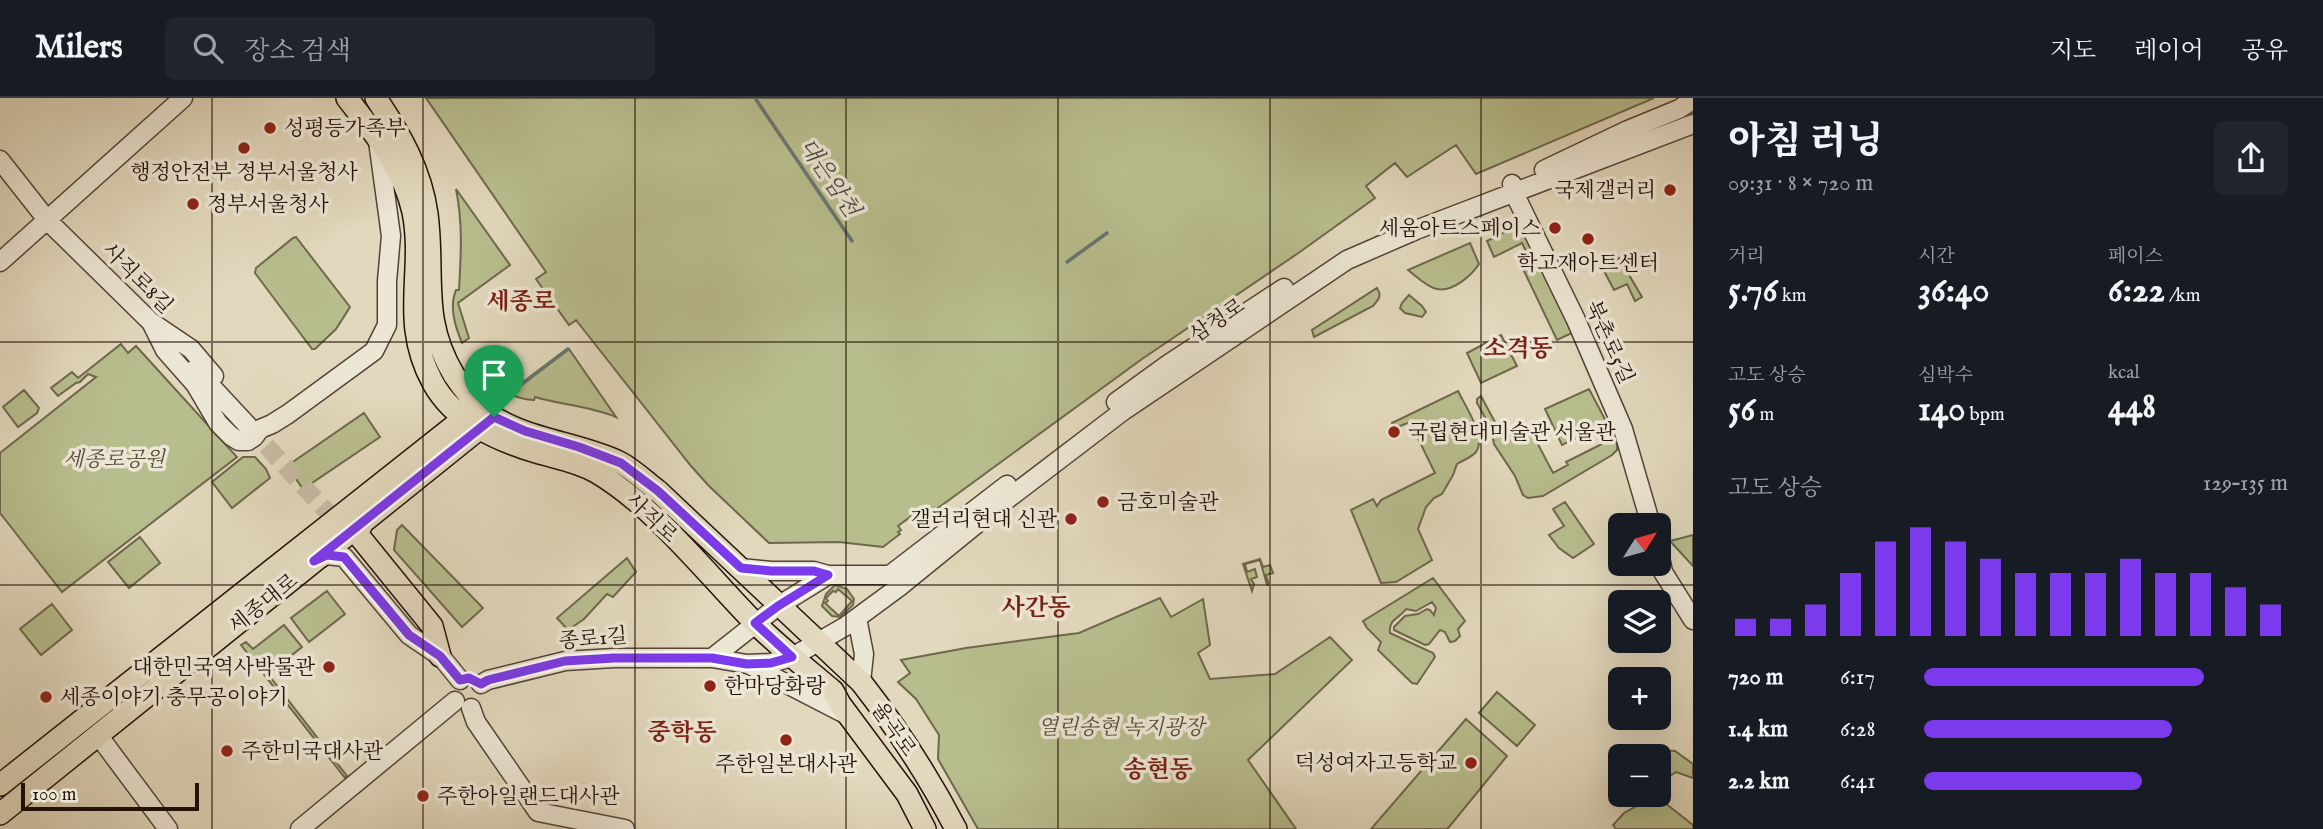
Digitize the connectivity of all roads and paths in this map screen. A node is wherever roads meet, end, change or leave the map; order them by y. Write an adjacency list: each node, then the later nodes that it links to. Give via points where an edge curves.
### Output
1 (183, 98): 9 (street)
2 (347, 98): 6 (main road, 사직로)
3 (376, 98): 12 (main road, 사직로, via 407,146 422,190 436,338)
4 (1686, 104): 8 (street, 삼청로)
5 (1693, 124): 8 (street, 삼청로)
6 (377, 137): 9 (street, 사직로8길, via 391,236 387,325 374,351 272,424 254,428); 11 (main road, 사직로, via 395,164 411,203 416,335)
7 (0, 160): 9 (street, 사직로8길)
8 (1514, 188): 14 (street, 북촌로5길, via 1623,429); 19 (street, 삼청로, via 1349,250 1294,282 1142,383 890,575); 22 (street, 삼청로, via 1347,260 1123,411)
9 (48, 221): 10 (street)
10 (0, 262)
11 (441, 394): 12 (main road, 사직로); 13 (main road, via 443,421)
12 (479, 418): 13 (main road, 세종대로); 15 (main road, 세종대로); 18 (main road, 사직로, via 621,463); 24 (main road, 사직로, via 510,443 581,465 612,482 684,548)
13 (429, 447): 36 (main road, 세종대로)
14 (1648, 513)
15 (364, 521): 17 (main road, 세종대로); 26 (main road, via 359,536 432,626)
16 (371, 560): 26 (street)
17 (314, 561): 26 (street, via 327,555 344,557 409,635); 35 (main road, 세종대로)
18 (741, 568): 19 (street, 삼청로); 21 (main road, 사직로)
19 (828, 575): 21 (street)
20 (1666, 576): 23 (street)
21 (778, 606): 24 (street); 25 (main road, 사직로)
22 (857, 618): 25 (street, 삼청로); 31 (street, via 864,654)
23 (1693, 620)
24 (755, 623): 27 (main road, 사직로); 28 (street)
25 (817, 642): 27 (street, 삼청로); 31 (main road, 율곡로)
26 (440, 656): 30 (street)
27 (792, 657): 29 (street); 34 (main road, 율곡로, via 833,691)
28 (712, 658): 29 (street, 종로1길); 32 (street, 종로1길, via 565,661)
29 (747, 664): 34 (street)
30 (460, 680): 32 (street, 종로1길, via 469,678); 33 (street, via 453,692)
31 (860, 682): 43 (main road, 율곡로, via 887,716)
32 (481, 684): 33 (street, via 483,697)
33 (467, 705): 38 (street, via 543,808); 40 (street)
34 (851, 717): 42 (main road, 율곡로, via 907,794)
35 (98, 735): 37 (main road, 세종대로); 39 (street)
36 (0, 785)
37 (0, 814)
38 (539, 822): 41 (street)
39 (168, 829)
40 (299, 829)
41 (625, 829)
42 (925, 829)
43 (956, 829)

